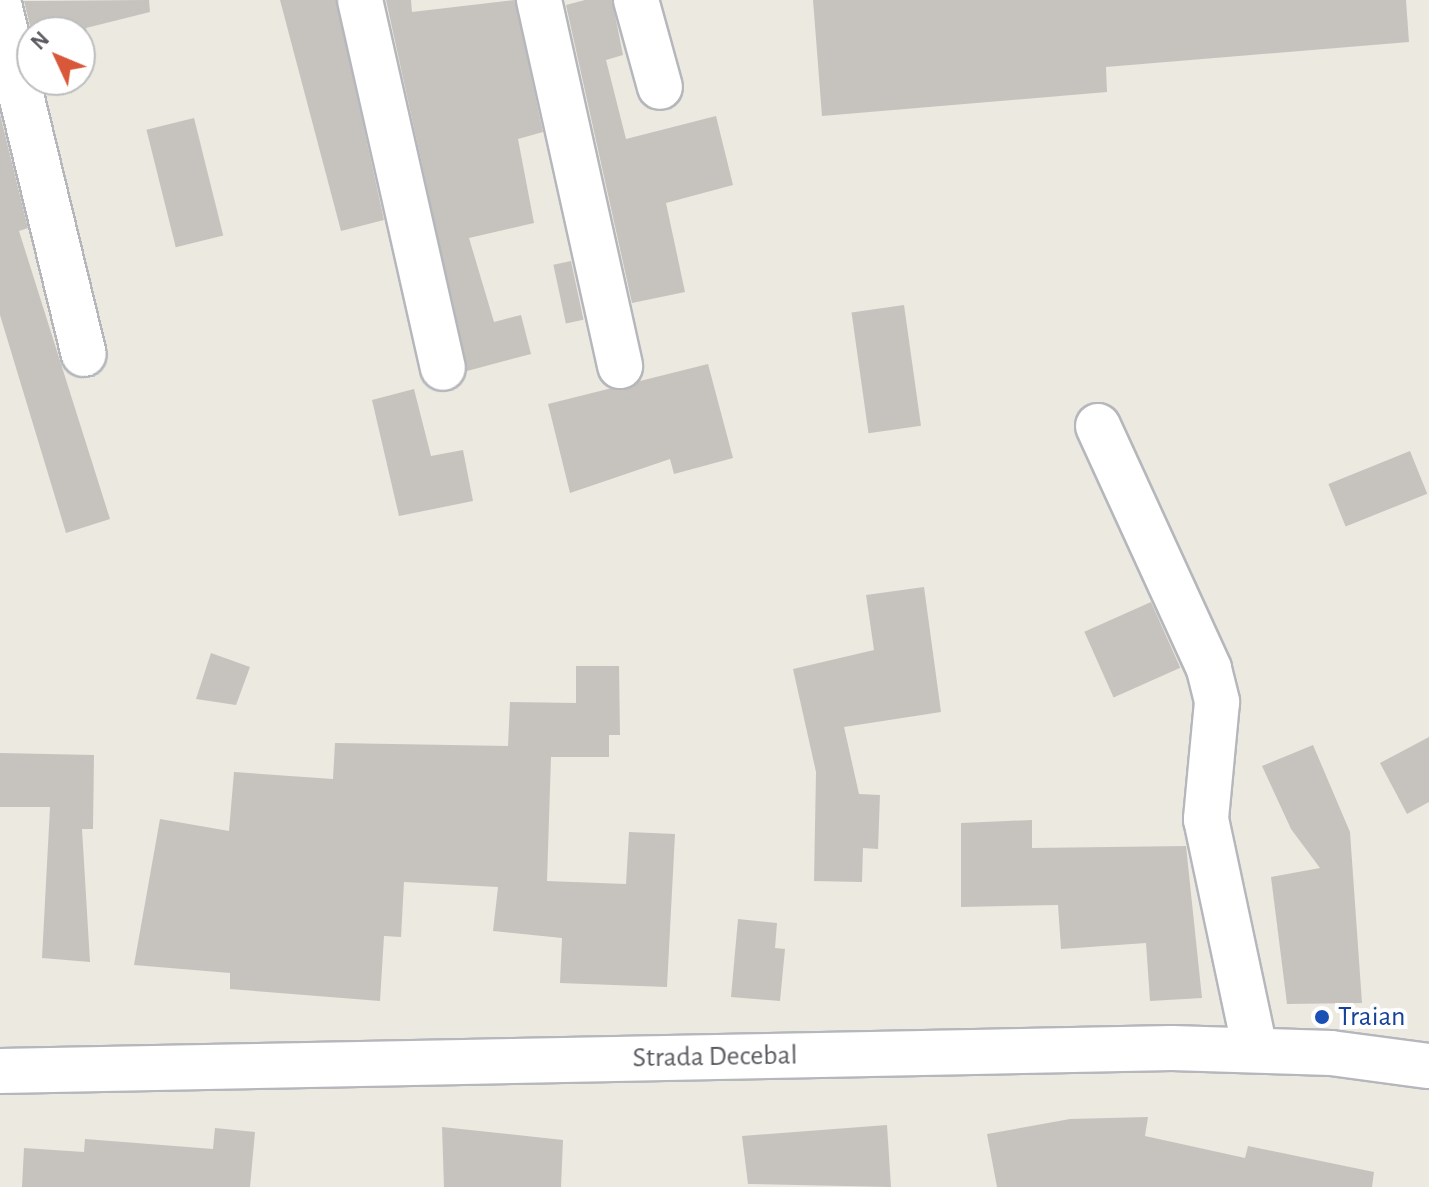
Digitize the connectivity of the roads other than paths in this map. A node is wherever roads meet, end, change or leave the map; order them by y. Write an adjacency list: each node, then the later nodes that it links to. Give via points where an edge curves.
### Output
1 (360, 0): 8 (street)
2 (539, 0): 7 (street)
3 (636, 0): 5 (street)
4 (0, 8): 6 (street)
5 (660, 87)
6 (84, 354)
7 (620, 366)
8 (443, 368)
9 (1098, 426): 10 (street, via 1209,669 1217,702 1206,819)
10 (1255, 1049): 11 (street, Strada Decebal); 12 (street, Strada Decebal)
11 (1429, 1066)
12 (0, 1071)

